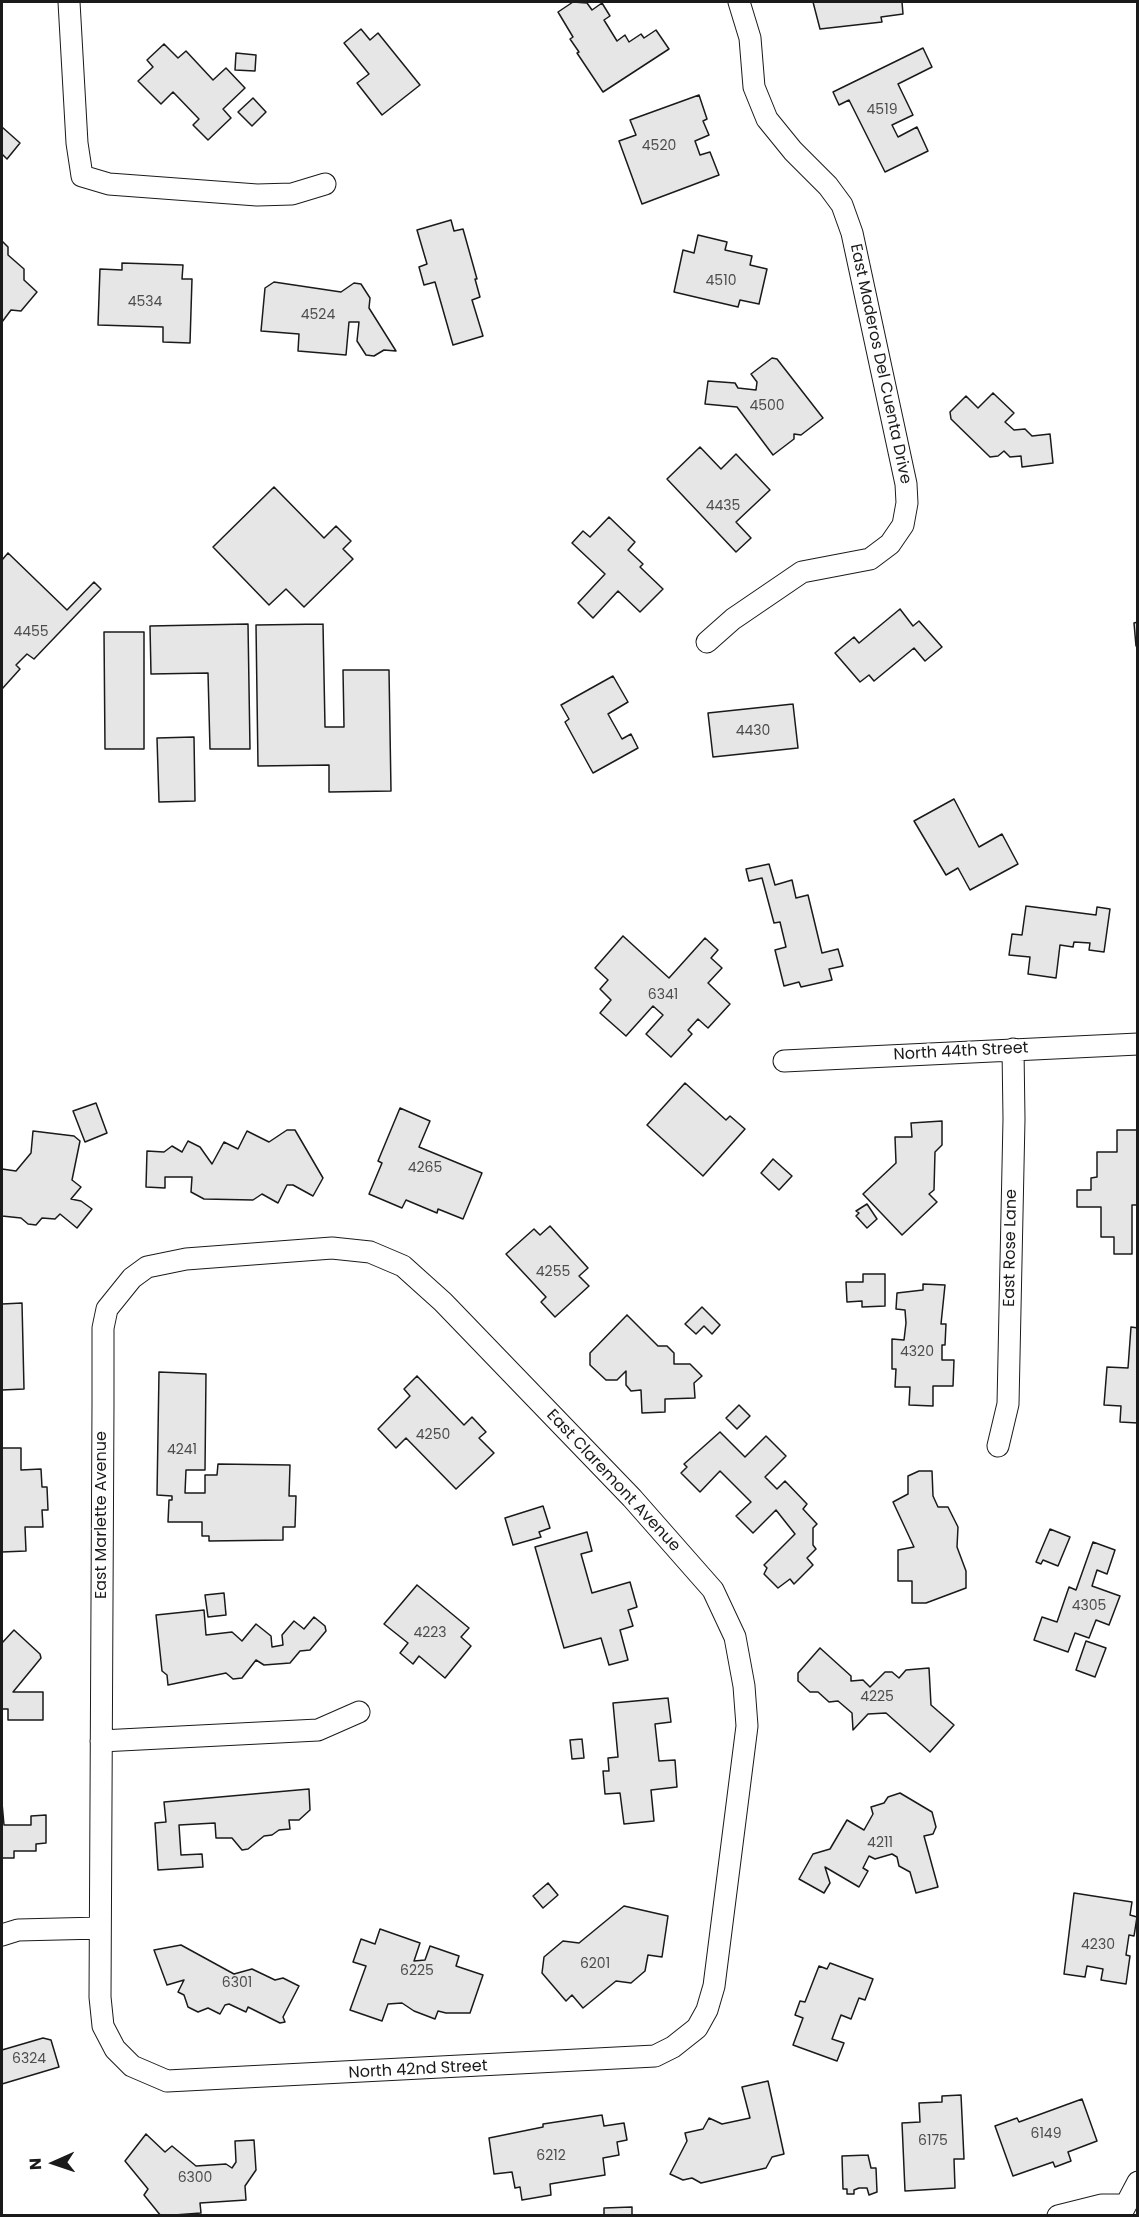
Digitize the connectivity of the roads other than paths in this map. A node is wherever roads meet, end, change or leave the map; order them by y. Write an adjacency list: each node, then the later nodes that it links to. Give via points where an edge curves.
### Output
1 (69, 2): 3 (street, via 82,176 109,184 257,195 292,194)
2 (739, 2): 4 (street, East Maderos Del Cuenta Drive, via 750,38 754,87 767,119 828,186 842,205 852,232 907,503 903,525 890,544 870,558 802,573 733,619)
3 (325, 184)
4 (707, 642)
5 (1137, 1044): 6 (street, North 44th Street)
6 (1013, 1049): 7 (street, North 44th Street); 9 (street, East Rose Lane, via 1008,1404)
7 (784, 1061)
8 (120, 1292): 11 (street, East Marlette Avenue, via 107,1309 104,1328); 14 (street, East Claremont Avenue, via 147,1267 186,1259 332,1248 370,1252 403,1266 443,1302 632,1498 713,1590 735,1637 747,1726 714,1986)
9 (998, 1446)
10 (359, 1712): 11 (street, via 318,1730)
11 (101, 1741): 12 (street, East Marlette Avenue)
12 (100, 1928): 13 (street); 15 (street, East Marlette Avenue, via 103,2026 115,2049)
13 (7, 1930)
14 (697, 2028): 15 (street, North 42nd Street, via 673,2047 640,2058 201,2081 167,2081)
15 (132, 2066)
16 (1137, 2182): 17 (street)
17 (1122, 2210): 18 (street, via 1102,2205)
18 (1058, 2216)

